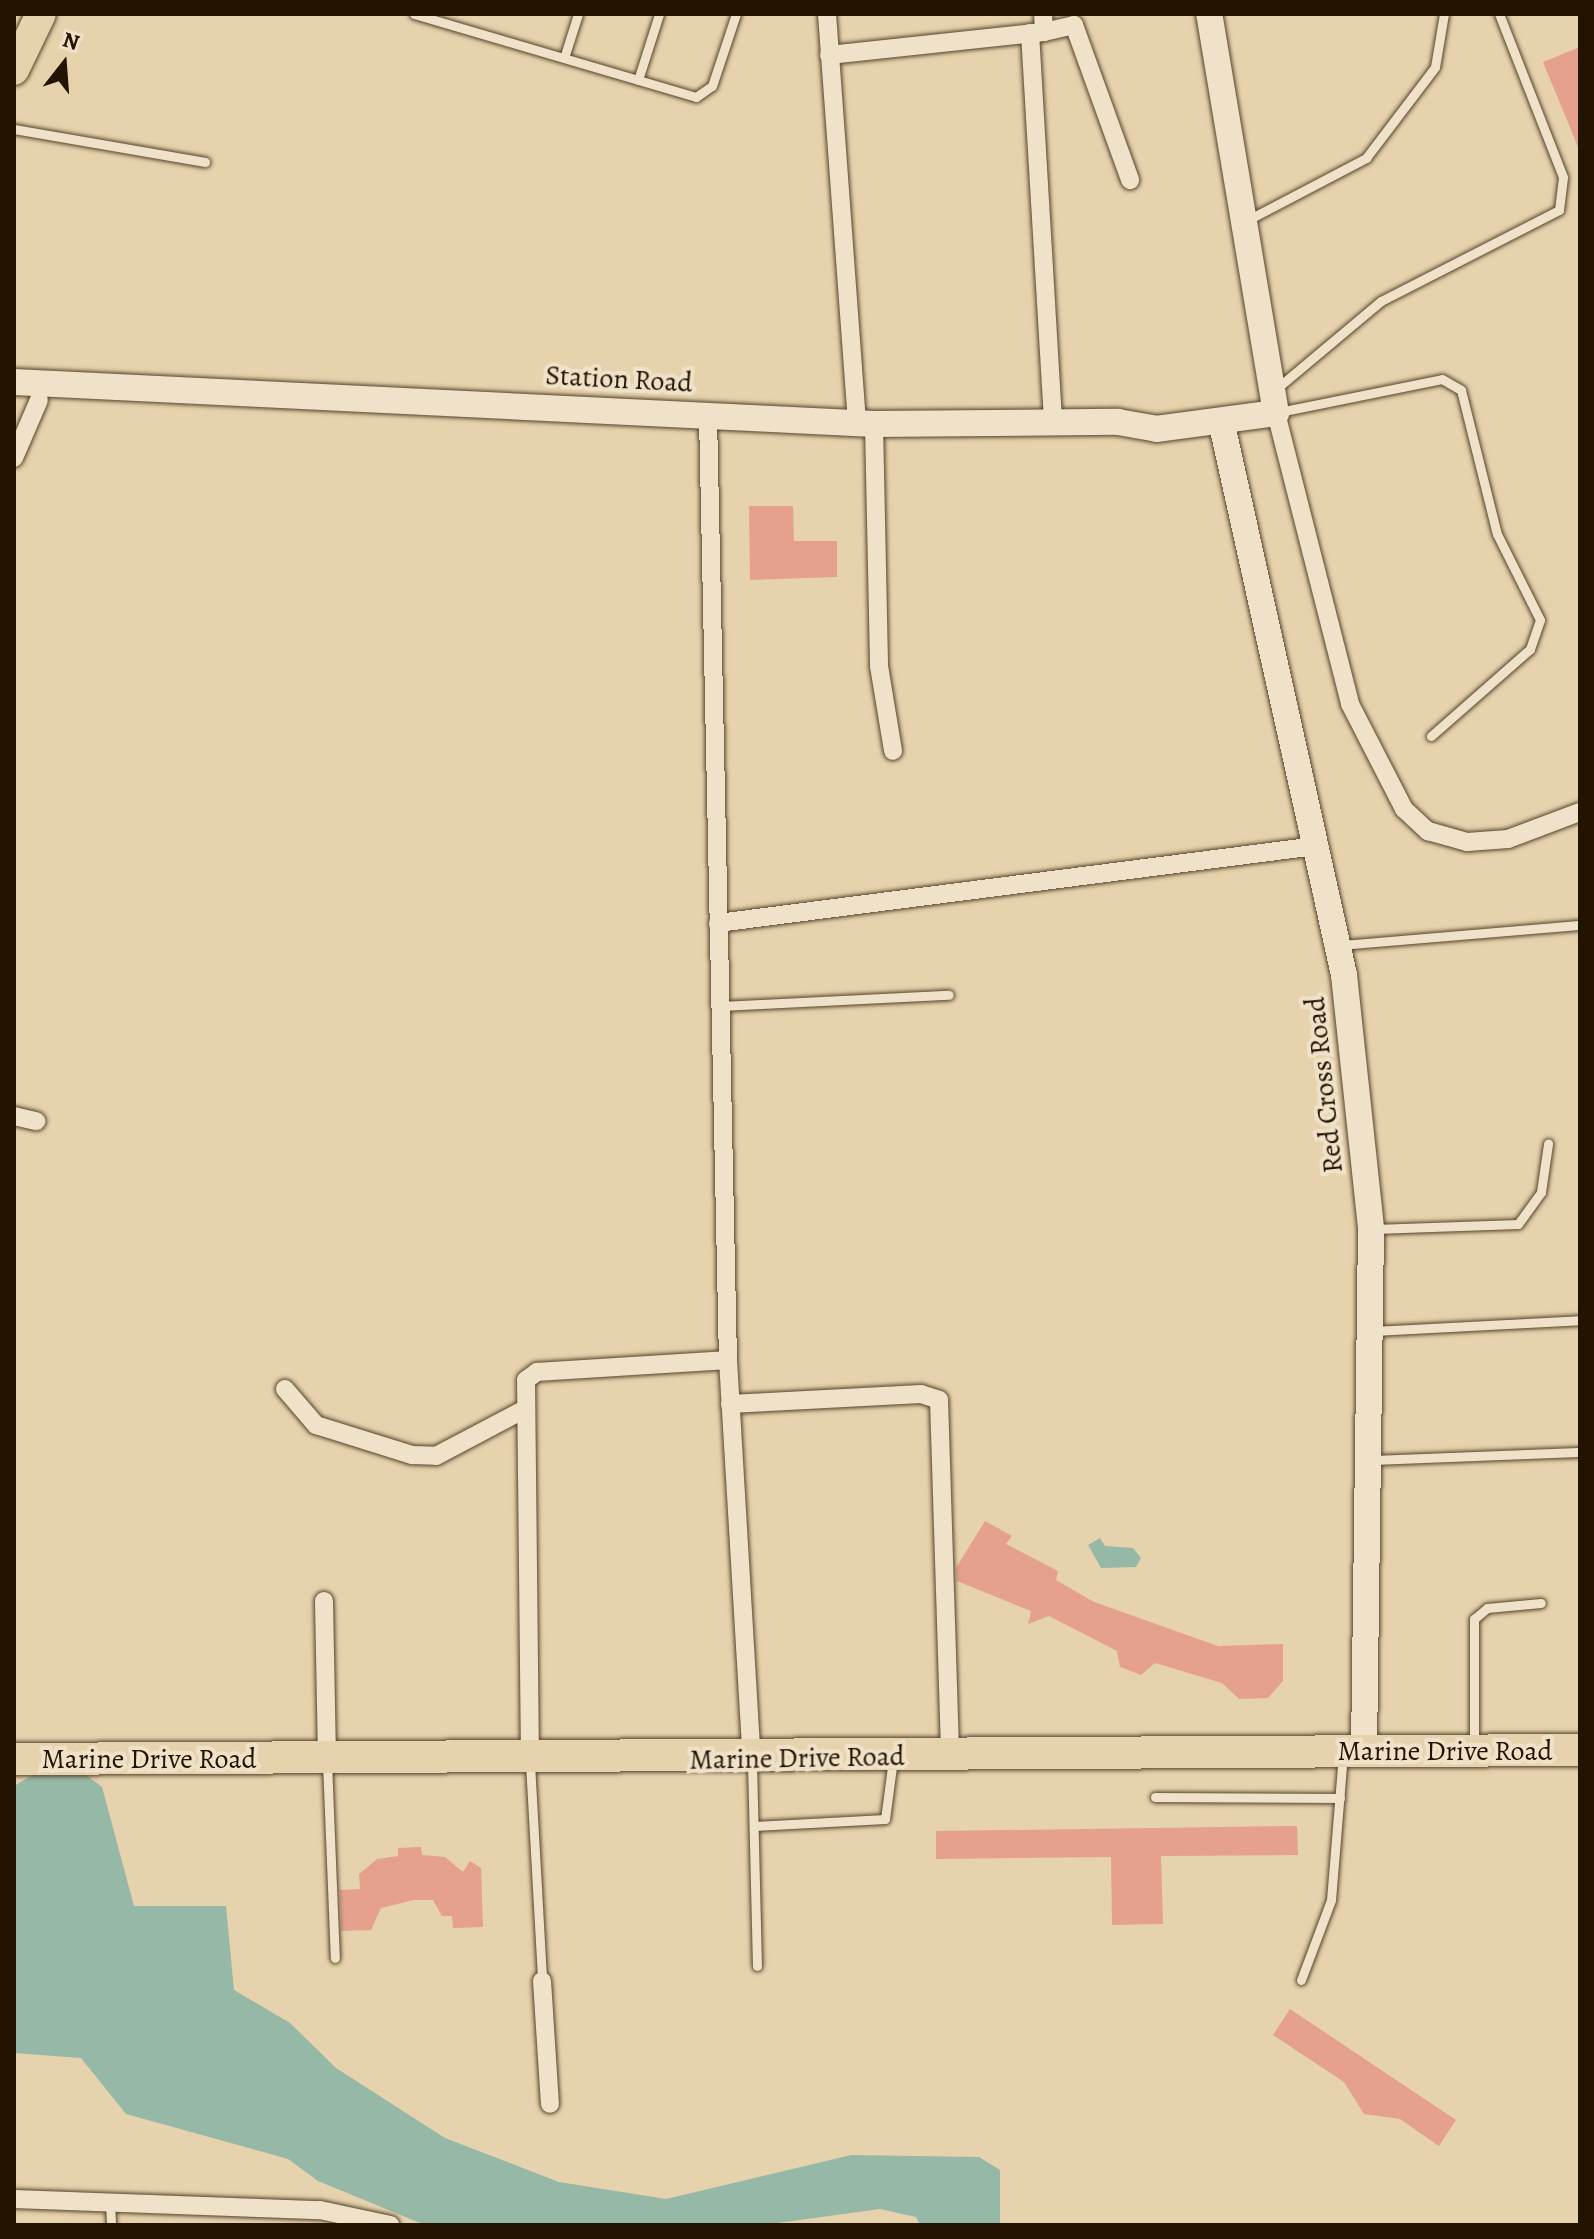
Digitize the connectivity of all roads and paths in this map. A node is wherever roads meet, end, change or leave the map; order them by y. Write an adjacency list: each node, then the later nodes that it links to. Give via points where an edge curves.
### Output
1 (41, 14): 14 (main road)
2 (414, 14): 10 (lane)
3 (578, 14): 13 (lane)
4 (659, 14): 15 (lane)
5 (736, 14): 15 (lane, via 704,95)
6 (827, 14): 12 (street)
7 (1209, 14): 19 (main road)
8 (1444, 14): 19 (lane, via 1435,67 1410,109 1366,158)
9 (1499, 14): 22 (lane, via 1563,177 1559,210 1381,301)
10 (438, 17): 13 (lane)
11 (1039, 26): 12 (street); 18 (street, via 1074,25); 23 (street)
12 (829, 55): 26 (street)
13 (564, 58): 15 (lane)
14 (14, 70)
15 (638, 80)
16 (14, 129): 17 (lane)
17 (205, 162)
18 (1130, 180)
19 (1241, 223): 22 (main road)
20 (14, 382): 24 (main road, Station Road)
21 (27, 399): 24 (main road); 28 (street)
22 (1273, 404): 25 (main road, Station Road); 29 (lane, via 1442,379 1461,390 1497,534 1540,620 1530,649); 31 (street, via 1350,704 1404,809 1428,831 1467,842 1508,839)
23 (1053, 422): 26 (main road, Station Road); 27 (main road, Station Road)
24 (707, 424): 26 (main road, Station Road); 33 (street)
25 (1222, 425): 27 (main road, Station Road); 32 (main road, Red Cross Road)
26 (869, 428): 27 (main road, via 1116,439); 30 (street, via 879,666)
27 (1156, 429)
28 (14, 458)
29 (1431, 736)
30 (893, 751)
31 (1580, 812)
32 (1316, 846): 33 (street); 35 (main road, Red Cross Road)
33 (718, 923): 37 (street)
34 (1580, 925): 35 (lane)
35 (1338, 946): 41 (main road, Red Cross Road)
36 (949, 995): 37 (lane)
37 (720, 1006): 44 (street)
38 (14, 1116): 39 (street)
39 (36, 1121)
40 (1548, 1144): 41 (lane, via 1541,1192 1518,1224)
41 (1371, 1229): 43 (main road, Red Cross Road)
42 (1580, 1320): 43 (lane)
43 (1369, 1331): 49 (main road, Red Cross Road)
44 (728, 1360): 46 (street); 47 (street, via 537,1372 526,1380)
45 (285, 1389): 47 (street, via 316,1425 412,1455 436,1456)
46 (730, 1404): 55 (street, via 921,1394 939,1400); 58 (street)
47 (525, 1409): 59 (street)
48 (1580, 1452): 49 (lane)
49 (1367, 1460): 54 (main road, Red Cross Road)
50 (324, 1601): 60 (street)
51 (1541, 1603): 53 (lane, via 1487,1608 1474,1619)
52 (1580, 1750): 53 (highway, Marine Drive Road)
53 (1474, 1751): 54 (highway, Marine Drive Road)
54 (1353, 1752): 55 (highway, Marine Drive Road); 62 (lane)
55 (950, 1756): 56 (highway, Marine Drive Road)
56 (893, 1757): 58 (highway, Marine Drive Road); 63 (lane, via 885,1819)
57 (14, 1759): 60 (highway, Marine Drive Road)
58 (752, 1759): 59 (highway, Marine Drive Road); 63 (lane)
59 (530, 1760): 60 (highway, Marine Drive Road); 67 (lane)
60 (327, 1762): 64 (lane)
61 (1155, 1797): 62 (lane)
62 (1340, 1798): 66 (lane, via 1331,1900)
63 (754, 1826): 65 (lane)
64 (335, 1958)
65 (757, 1966)
66 (1301, 1980)
67 (542, 1981): 68 (street)
68 (550, 2104)
69 (14, 2199): 70 (street)
70 (110, 2203): 71 (street); 72 (lane)
71 (320, 2218): 73 (street)
72 (111, 2225)
73 (390, 2225)

